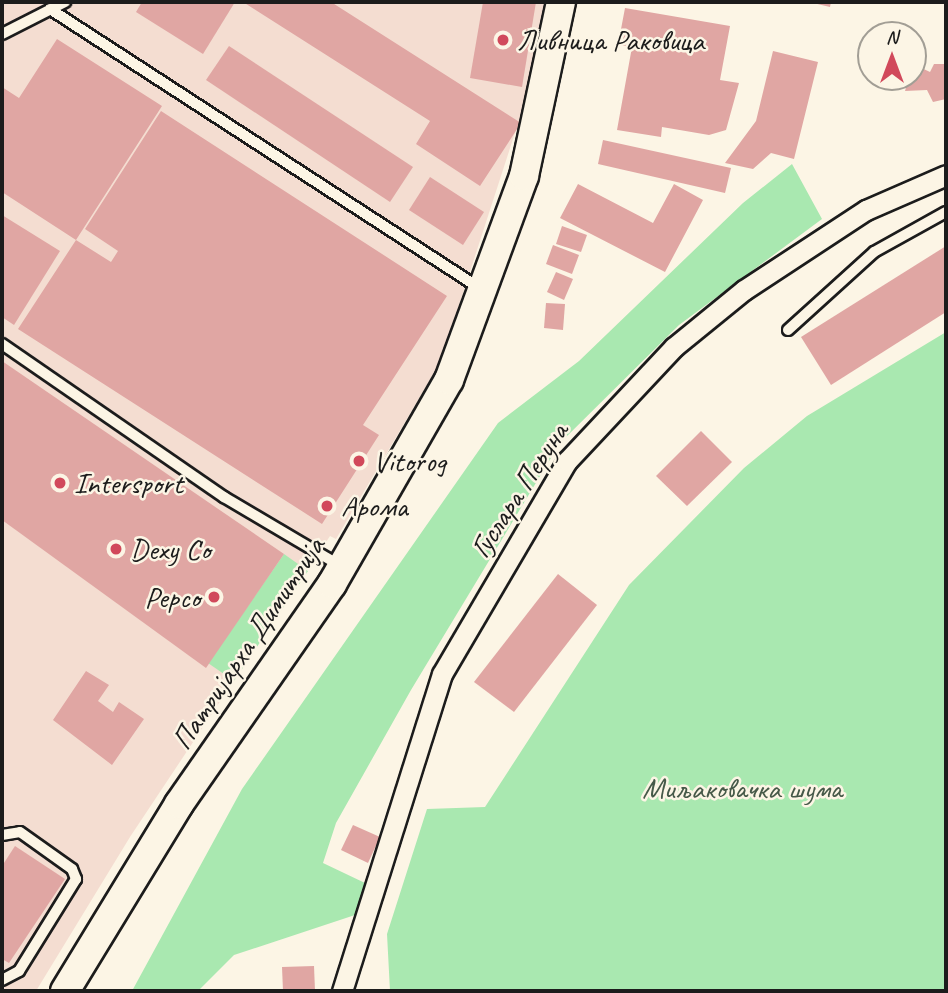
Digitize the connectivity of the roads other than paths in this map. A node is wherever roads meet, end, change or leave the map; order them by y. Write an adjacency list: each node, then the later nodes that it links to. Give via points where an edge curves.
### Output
1 (65, 2): 3 (lane)
2 (561, 2): 7 (main road, Патријарха Димитрија, via 524,176)
3 (50, 9): 4 (lane); 7 (lane)
4 (2, 34)
5 (946, 176): 14 (street, Гуслара Перуна, via 866,210 744,290 674,347 567,461 442,674)
6 (946, 212): 8 (lane, via 874,252)
7 (486, 292): 10 (main road, Патријарха Димитрија, via 449,380)
8 (788, 330)
9 (2, 344): 10 (lane, via 224,497)
10 (343, 567): 13 (main road, Патријарха Димитрија, via 179,804)
11 (2, 835): 12 (lane, via 20,832 72,869 76,879 19,971)
12 (2, 980)
13 (65, 991)
14 (342, 991)

